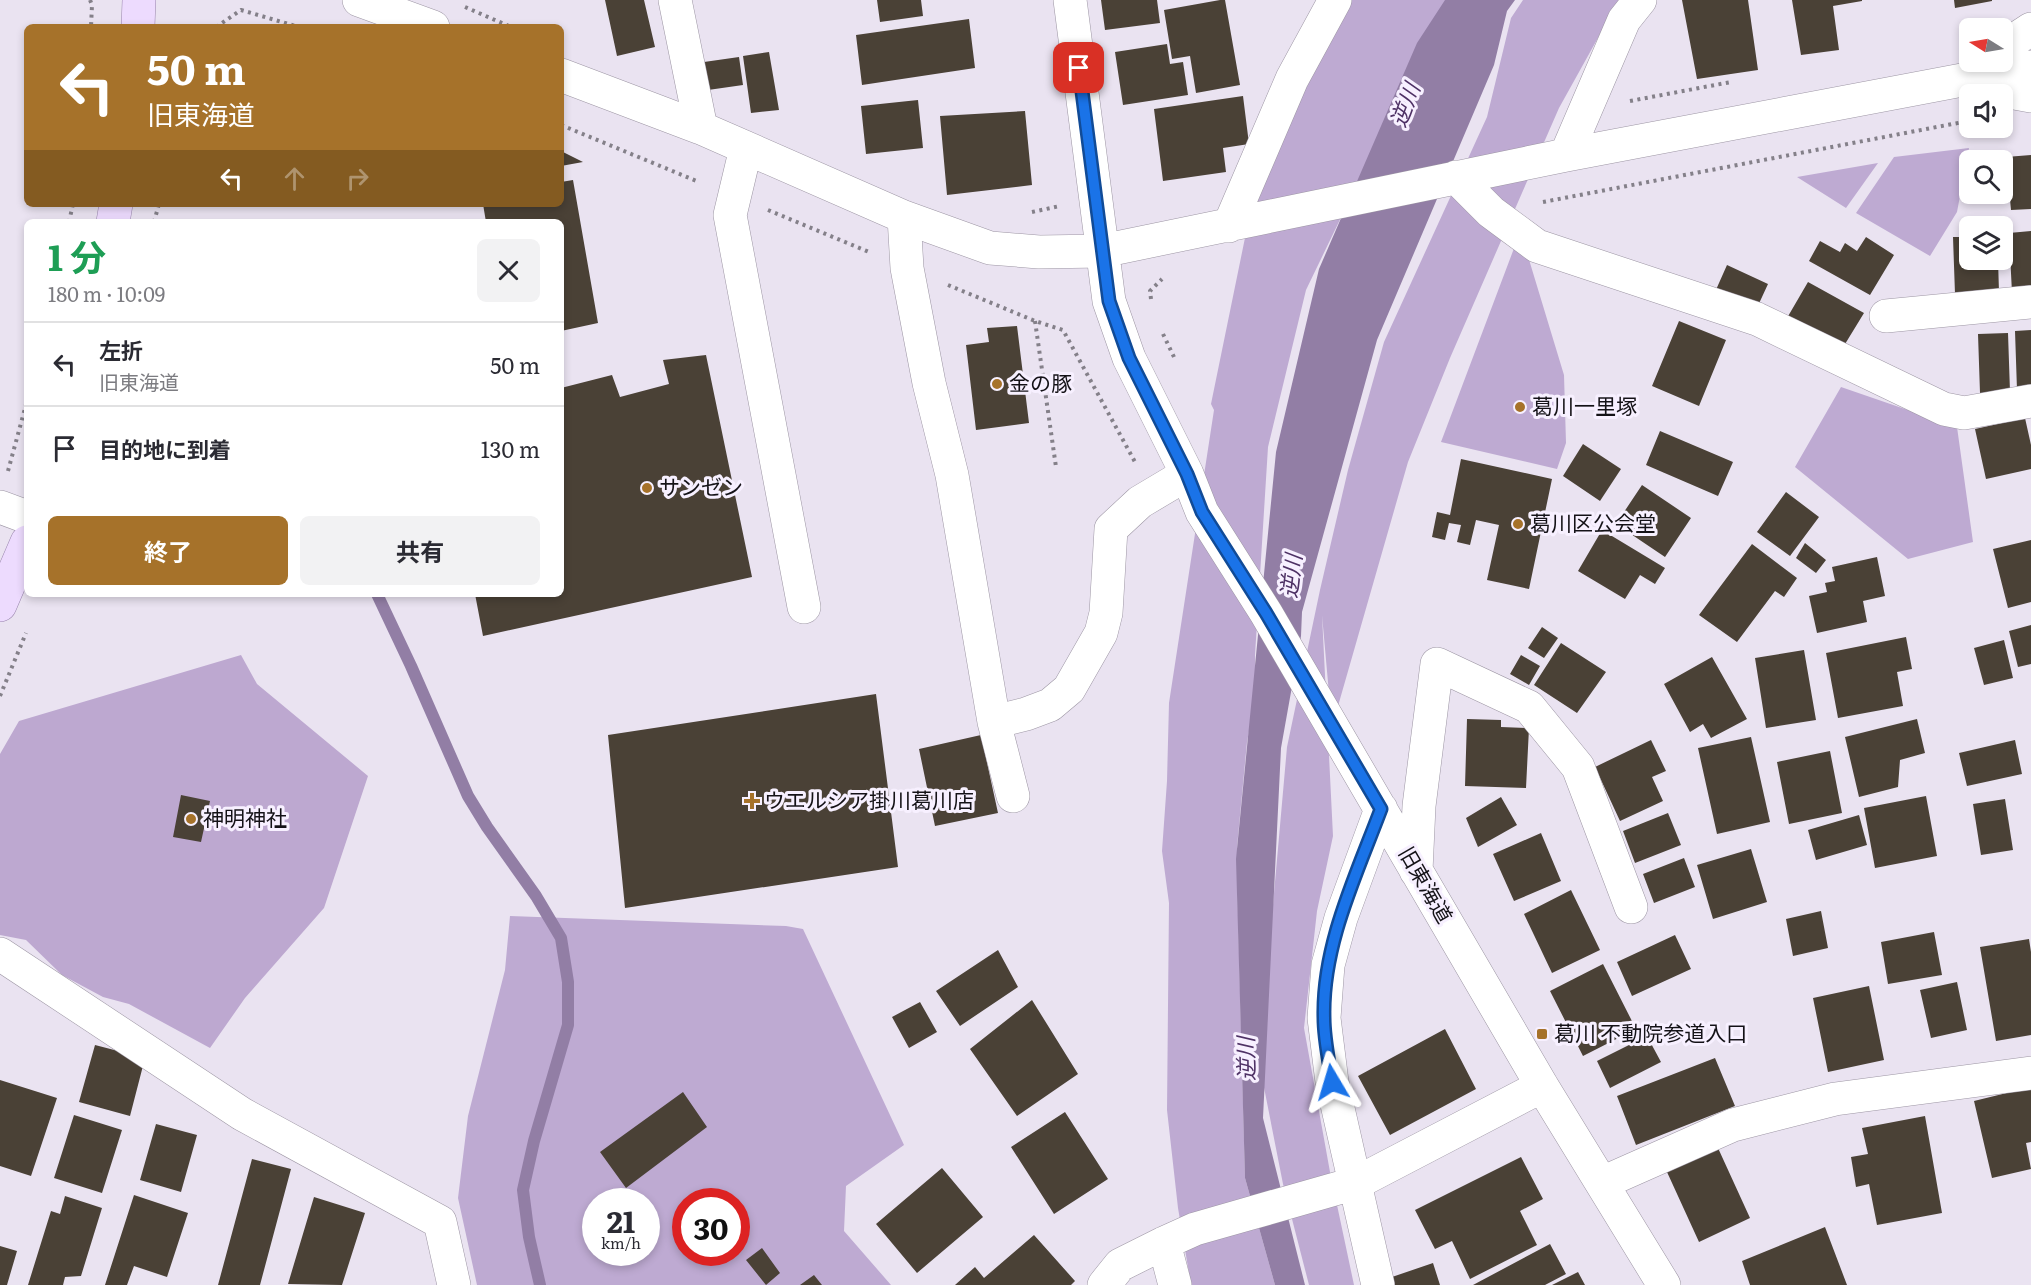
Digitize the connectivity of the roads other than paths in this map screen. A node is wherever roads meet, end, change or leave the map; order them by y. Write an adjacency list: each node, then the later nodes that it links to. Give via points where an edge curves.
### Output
1 (139, 0): 7 (main road)
2 (359, 0): 8 (street)
3 (675, 0): 16 (street)
4 (1070, 0): 22 (street, 旧東海道)
5 (1335, 0): 21 (street, via 1292,79)
6 (1640, 0): 18 (street, via 1624,20)
7 (138, 24)
8 (426, 24)
9 (2031, 29): 10 (street)
10 (2013, 41)
11 (2031, 67): 14 (street)
12 (1968, 72): 14 (street)
13 (564, 76): 16 (street)
14 (1953, 82): 15 (street); 18 (street)
15 (2031, 96)
16 (701, 128): 17 (street)
17 (747, 148): 20 (street); 31 (street, via 730,215)
18 (1566, 155): 19 (street)
19 (1456, 177): 21 (street); 25 (street, via 1491,212 1537,246 1757,319 1944,409 1964,413)
20 (904, 216): 22 (street, via 990,248); 32 (street, via 907,268 952,476)
21 (1229, 226): 22 (street)
22 (1102, 251): 26 (street, 旧東海道, via 1109,301 1129,358)
23 (2031, 302): 24 (street)
24 (1886, 316)
25 (2031, 401)
26 (1187, 474): 32 (street, via 1152,494 1111,528 1106,613 1101,633 1068,689 1050,705); 34 (street, 旧東海道, via 1202,512)
27 (3, 493): 28 (street)
28 (24, 514)
29 (24, 549): 30 (main road)
30 (0, 605)
31 (804, 608)
32 (994, 722): 33 (street)
33 (1013, 796)
34 (1381, 809): 35 (street, 旧東海道); 41 (street, via 1328,965 1324,1018)
35 (1416, 871): 36 (street, via 1419,806 1437,664 1529,707 1578,767); 39 (street, 旧東海道)
36 (1631, 907)
37 (0, 954): 43 (street, via 242,1114 440,1222)
38 (2031, 1073): 40 (street, via 1835,1099 1733,1125)
39 (1542, 1086): 40 (street, 旧東海道); 41 (street)
40 (1602, 1183): 47 (street, 旧東海道)
41 (1344, 1187): 42 (street, via 1195,1229); 46 (street)
42 (1164, 1243): 44 (street, via 1119,1265); 45 (street)
43 (454, 1285)
44 (1104, 1285)
45 (1175, 1285)
46 (1378, 1285)
47 (1664, 1285)

